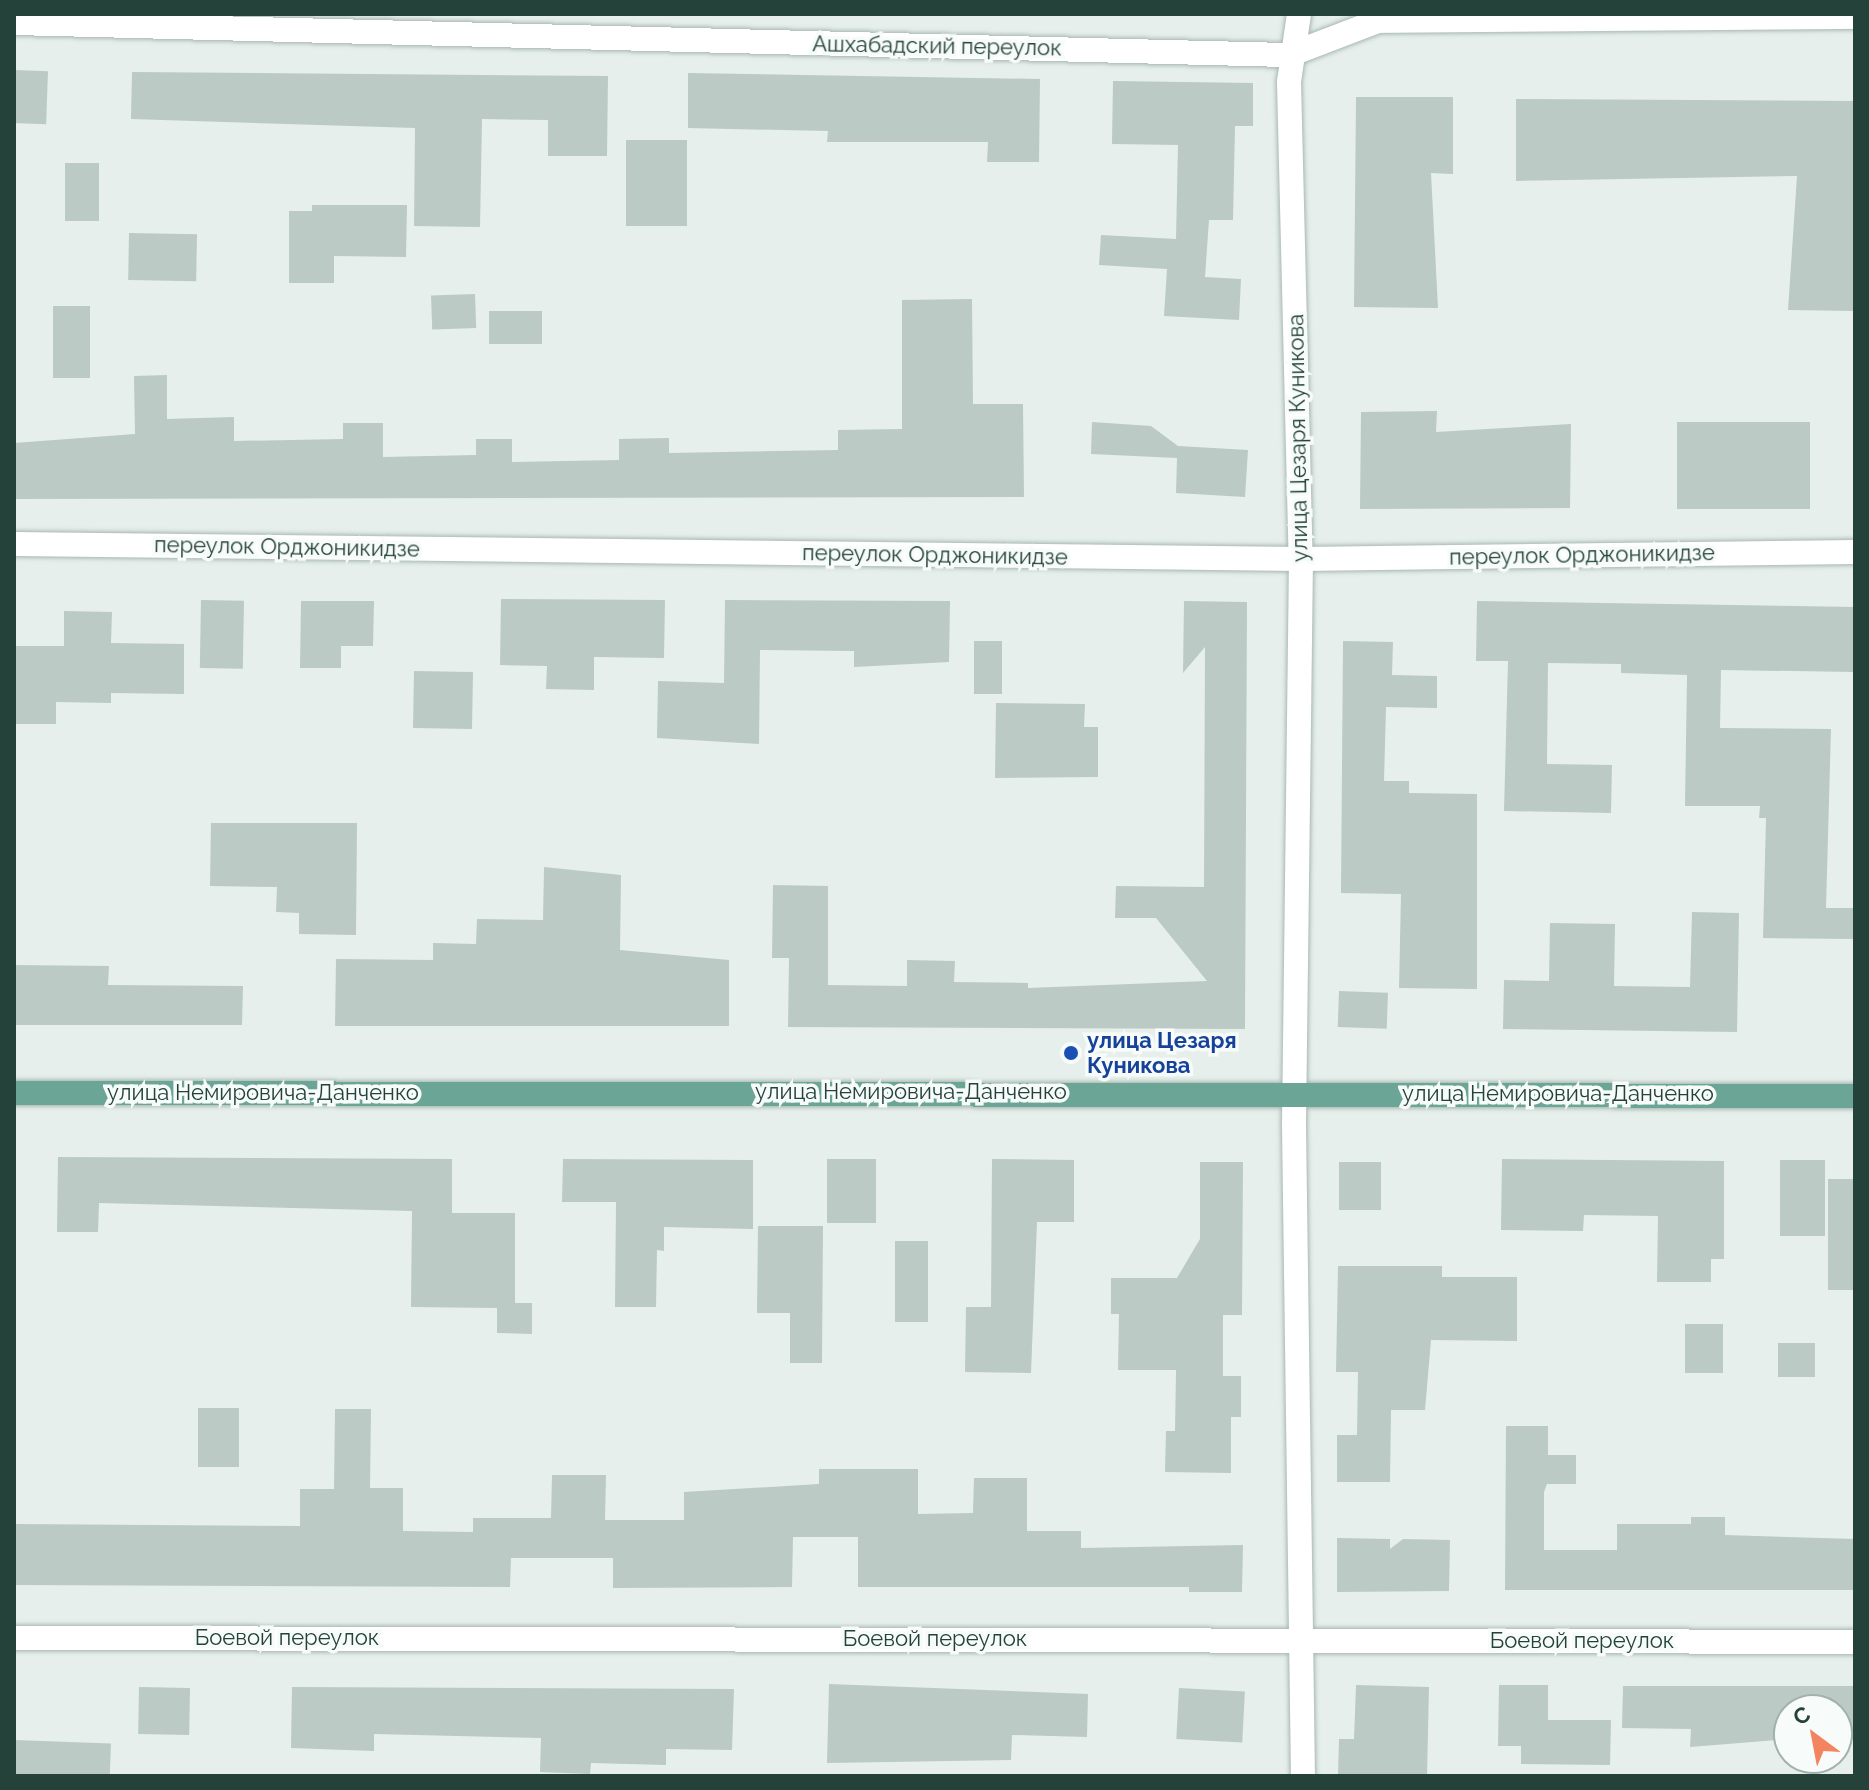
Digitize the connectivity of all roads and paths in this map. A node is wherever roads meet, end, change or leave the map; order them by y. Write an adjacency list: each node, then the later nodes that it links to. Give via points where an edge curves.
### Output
1 (1299, 14): 4 (street, улица Цезаря Куникова)
2 (1855, 17): 4 (street, Ашхабадский переулок, via 1378,21)
3 (14, 23): 4 (street, Ашхабадский переулок)
4 (1289, 55): 7 (street, улица Цезаря Куникова)
5 (14, 544): 7 (street, переулок Орджоникидзе)
6 (1855, 552): 7 (street, переулок Орджоникидзе)
7 (1301, 559): 8 (street, улица Цезаря Куникова)
8 (1295, 1092): 9 (main road, улица Немировича-Данченко); 10 (main road, улица Немировича-Данченко); 12 (street, улица Цезаря Куникова)
9 (14, 1093)
10 (1855, 1096)
11 (14, 1638): 12 (street, Боевой переулок)
12 (1302, 1639): 13 (street, Боевой переулок); 14 (street, улица Цезаря Куникова)
13 (1855, 1642)
14 (1303, 1776)

